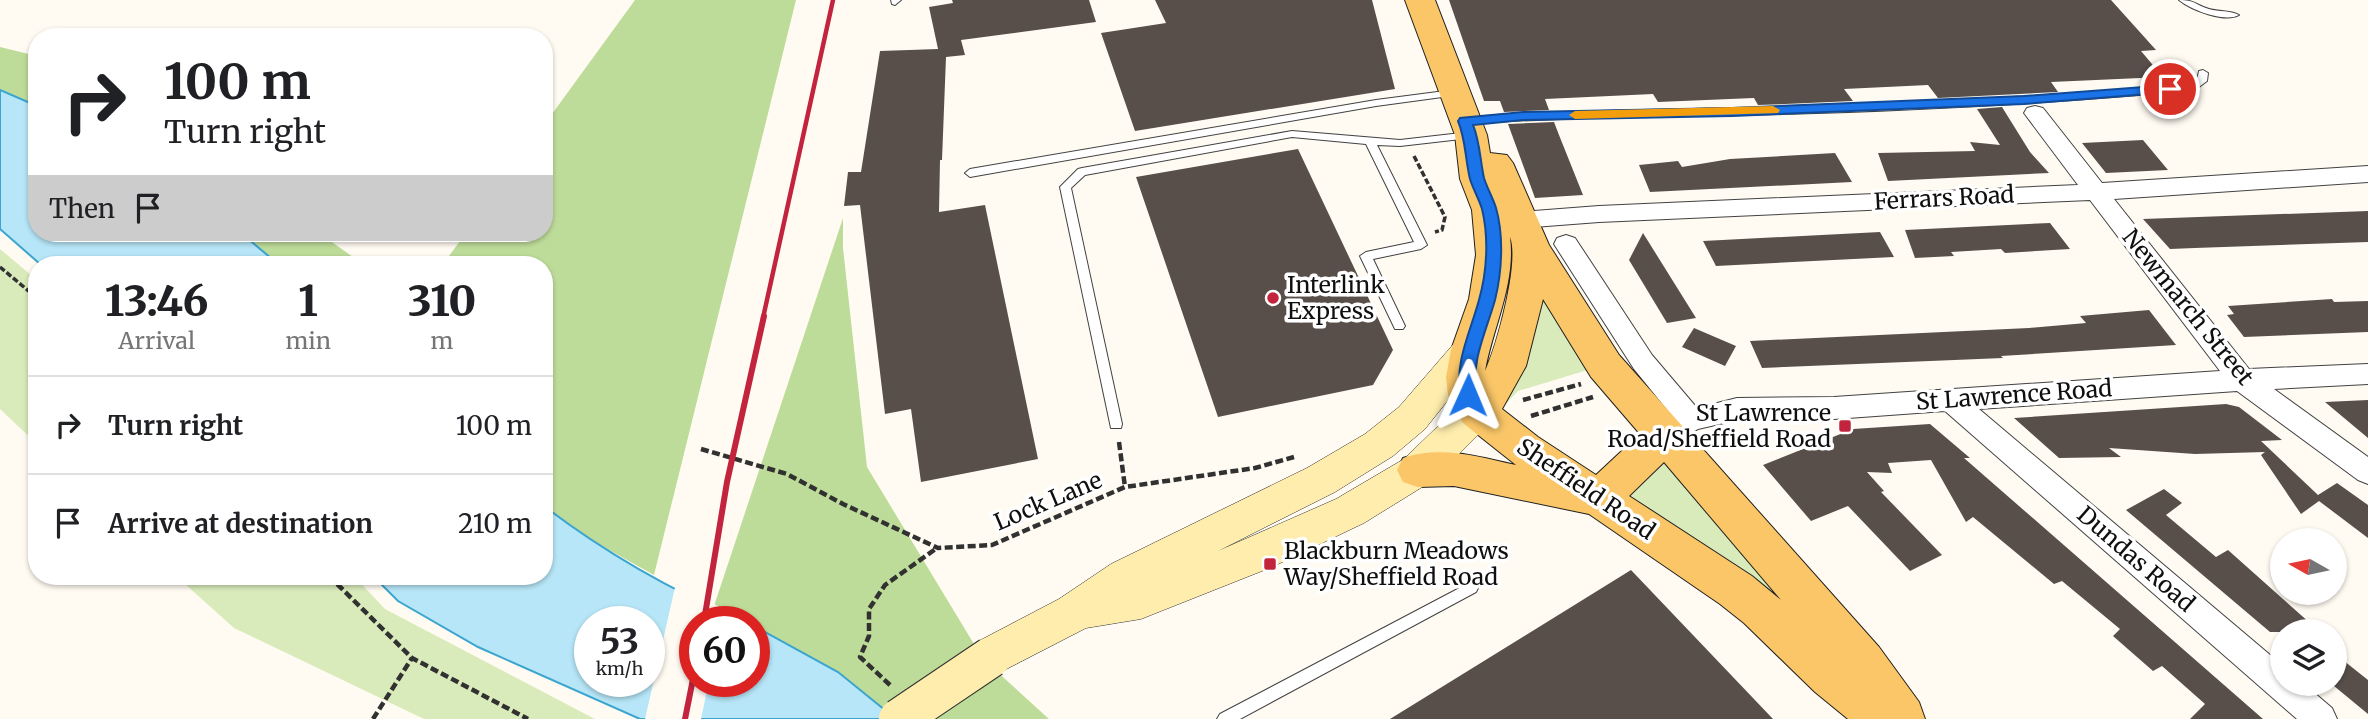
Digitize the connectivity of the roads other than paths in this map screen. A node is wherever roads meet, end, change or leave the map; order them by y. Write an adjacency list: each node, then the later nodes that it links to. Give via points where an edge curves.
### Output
1 (1420, 0): 6 (main road)
2 (2184, 0): 3 (lane, via 2206,11)
3 (2234, 15)
4 (2203, 73): 6 (lane, via 2195,87 2051,99)
5 (2035, 113): 10 (street, Newmarch Street)
6 (1463, 117): 7 (lane, via 1400,144); 8 (lane, via 1376,103); 11 (main road, via 1502,171); 12 (main road, via 1489,210)
7 (1371, 143): 13 (lane, via 1421,245 1366,256); 19 (lane, via 1292,134 1082,172 1065,187)
8 (970, 173)
9 (2368, 174): 10 (street, Ferrars Road)
10 (2094, 191): 11 (street, Ferrars Road, via 1613,214); 16 (street, Newmarch Street)
11 (1539, 237): 12 (main road, via 1504,227); 18 (main road); 20 (street, via 1643,362); 20 (main road, via 1568,310 1623,388)
12 (1494, 255): 14 (main road, via 1487,299)
13 (1399, 326)
14 (1470, 350): 18 (main road, via 1465,377 1468,395); 25 (street, via 1404,425 1379,444 1296,475 1126,576)
15 (2368, 374): 16 (street, St Lawrence Road)
16 (2242, 380): 17 (street, St Lawrence Road); 22 (street, Newmarch Street)
17 (1951, 400): 20 (street, St Lawrence Road, via 1737,409); 30 (street, Dundas Road)
18 (1490, 423): 21 (street); 23 (main road, Sheffield Road)
19 (1116, 424)
20 (1678, 427): 23 (main road); 29 (main road)
21 (1418, 470): 23 (main road, via 1454,469); 25 (street, via 1350,511 1256,554 1141,600)
22 (2368, 472)
23 (1598, 500): 28 (main road, Sheffield Road, via 1744,596)
24 (1471, 588): 27 (lane)
25 (1074, 613): 26 (street, bridge)
26 (898, 705)
27 (1225, 719)
28 (1884, 719)
29 (1903, 719)
30 (2321, 719)

